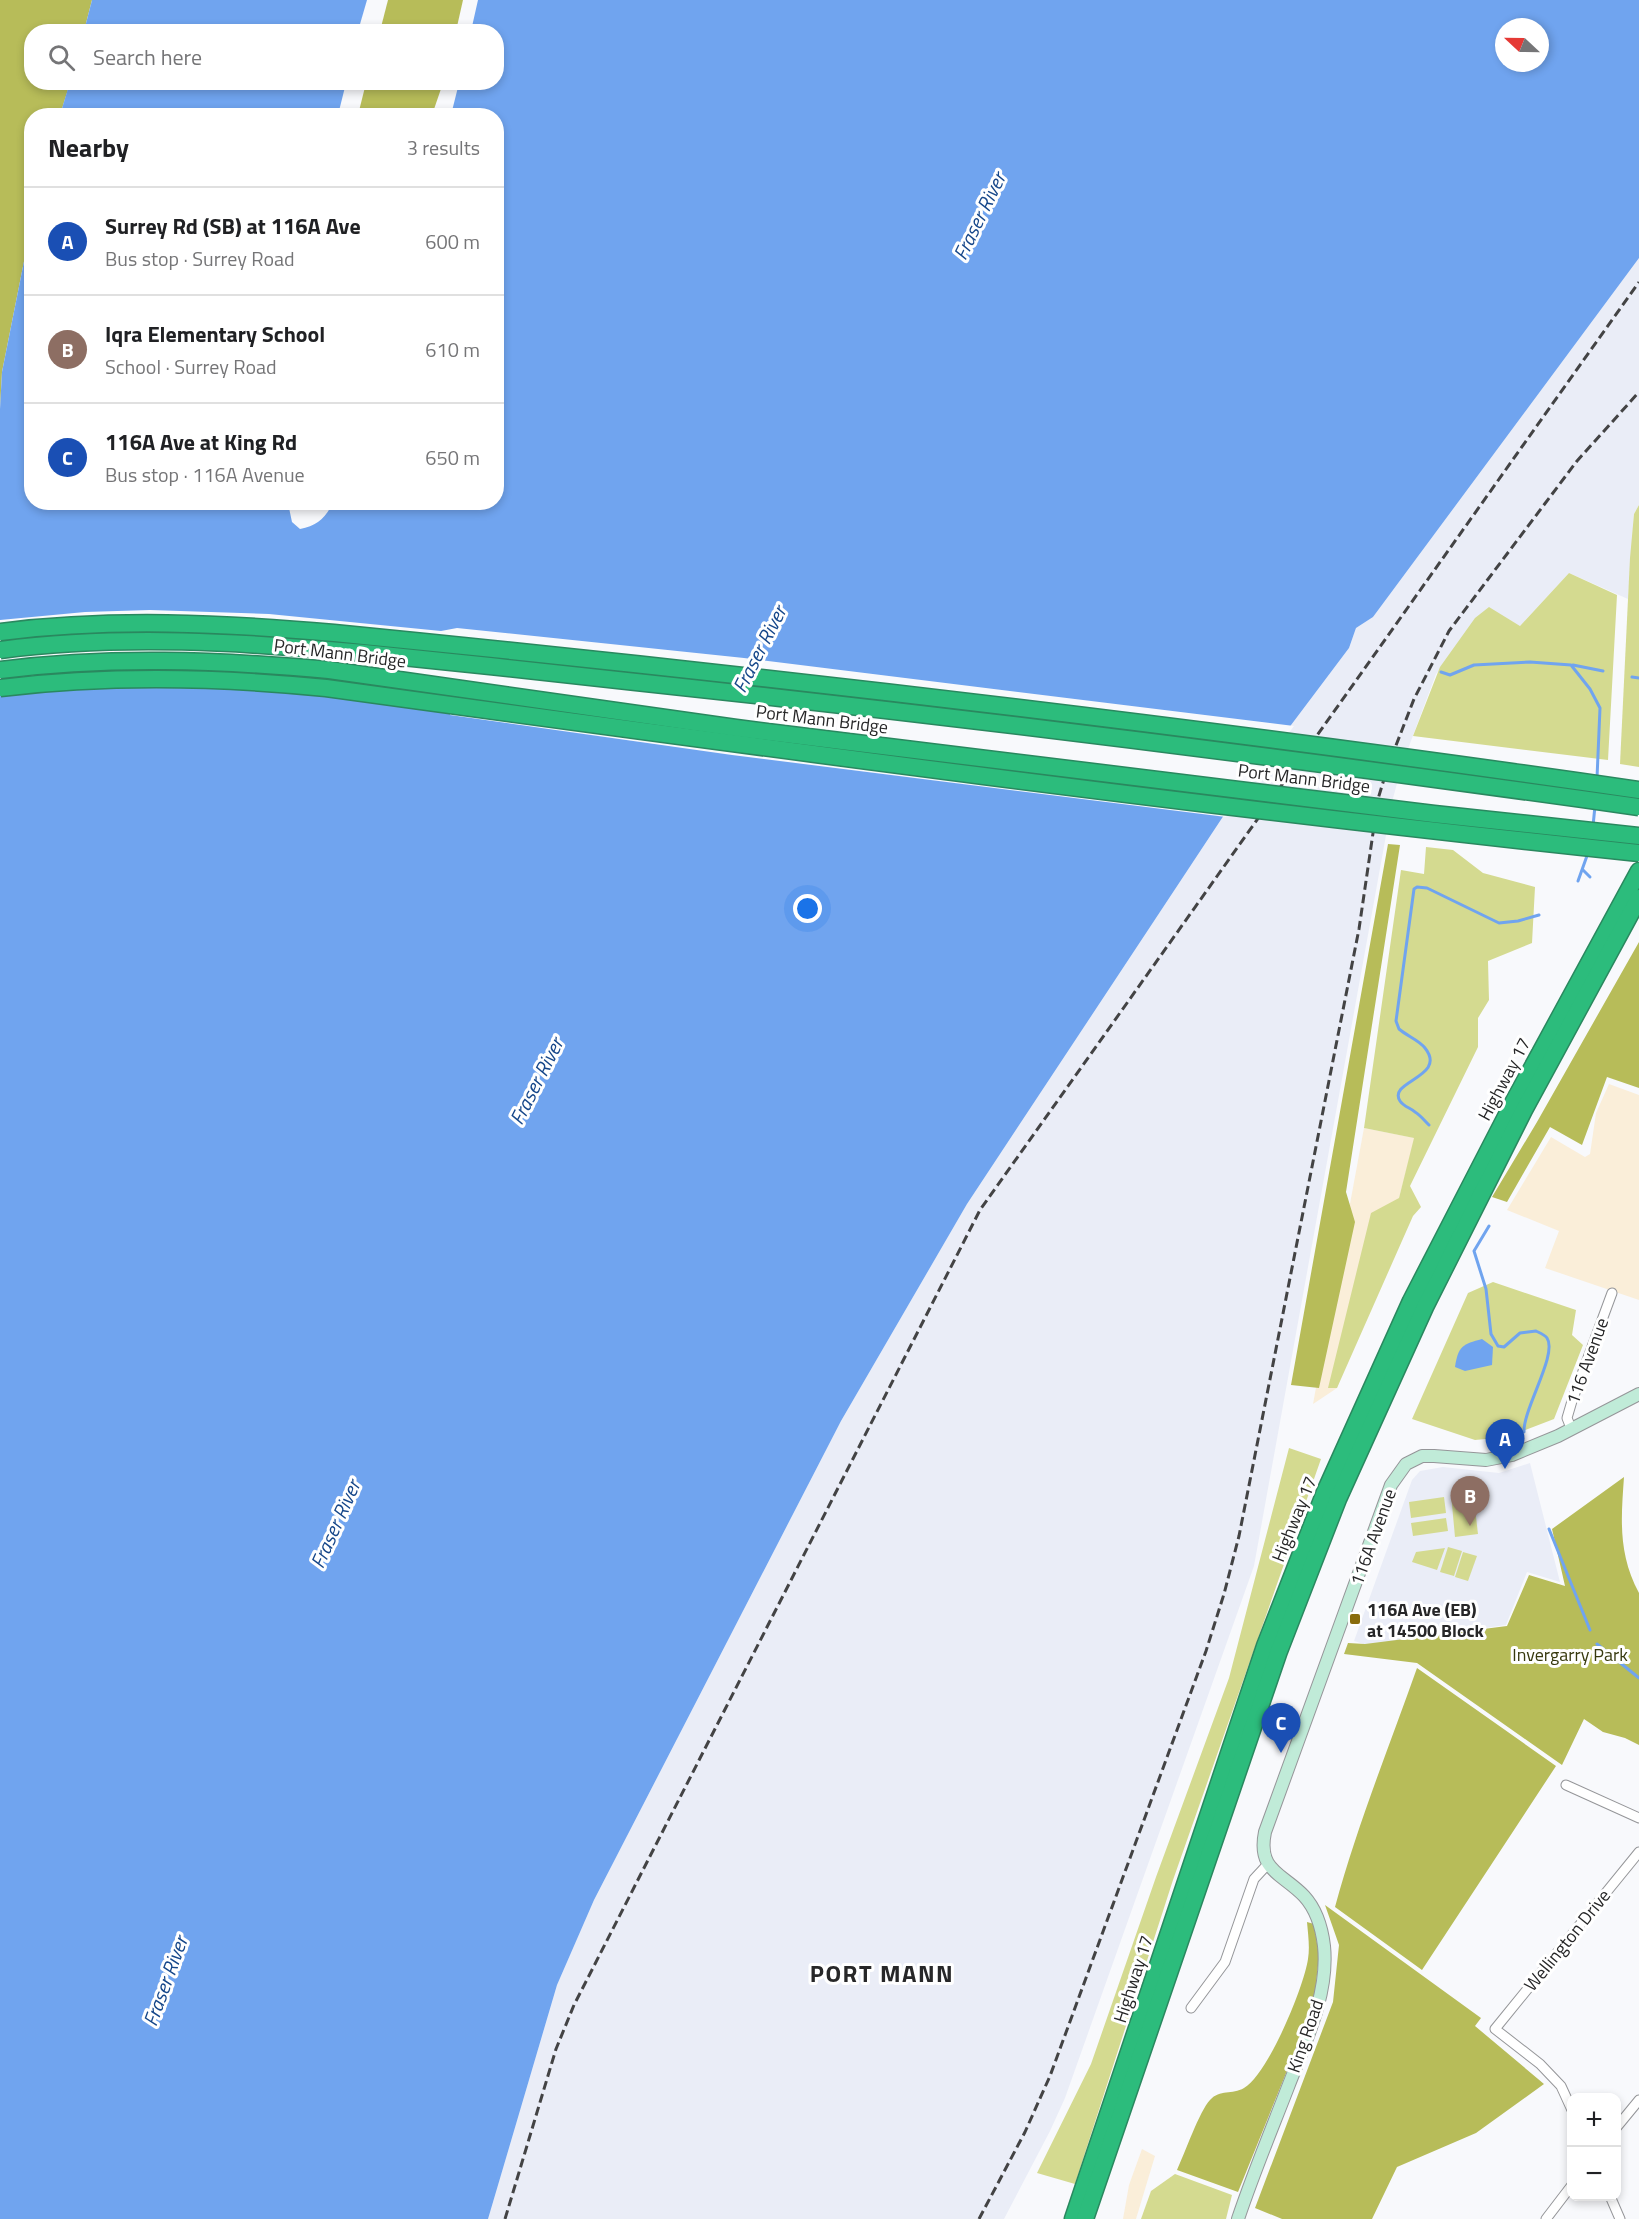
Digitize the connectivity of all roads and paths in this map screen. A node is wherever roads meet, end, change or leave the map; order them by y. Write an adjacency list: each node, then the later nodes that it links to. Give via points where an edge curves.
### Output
1 (0, 632): 5 (highway, bridge, via 150,623 345,634 742,675 1430,759)
2 (0, 650): 6 (highway, Port Mann Bridge, bridge, via 150,640 267,644 456,662 1100,736)
3 (0, 670): 7 (highway, Port Mann Bridge, bridge, via 150,660 329,670 747,729)
4 (0, 688): 8 (highway, bridge, via 150,678 316,687 734,745)
5 (1639, 790)
6 (1639, 807)
7 (1639, 836)
8 (1639, 853)
9 (1639, 871): 24 (highway, Highway 17, via 1416,1291 1325,1492 1265,1646)
10 (1639, 898): 25 (highway, Highway 17, via 1524,1110 1425,1307 1338,1499 1279,1651)
11 (1612, 1293): 13 (street, 116 Avenue, via 1572,1401 1567,1418)
12 (1639, 1394): 13 (street)
13 (1571, 1428): 17 (street, 116A Avenue, via 1527,1450 1494,1460 1422,1456 1406,1464 1391,1485 1265,1832 1262,1844)
14 (1566, 1785): 15 (street)
15 (1639, 1818)
16 (1639, 1852): 19 (street, Wellington Drive, via 1495,2029 1540,2064 1561,2086)
17 (1267, 1865): 18 (street, via 1254,1879 1225,1962); 26 (street, King Road, via 1304,1896 1313,1909 1324,1943 1324,1968 1311,2027)
18 (1191, 2008)
19 (1567, 2099)
20 (1639, 2100): 21 (street)
21 (1621, 2123)
22 (1567, 2192): 27 (street)
23 (1612, 2201): 28 (street)
24 (1073, 2219)
25 (1085, 2219)
26 (1238, 2219)
27 (1546, 2219)
28 (1620, 2219)

